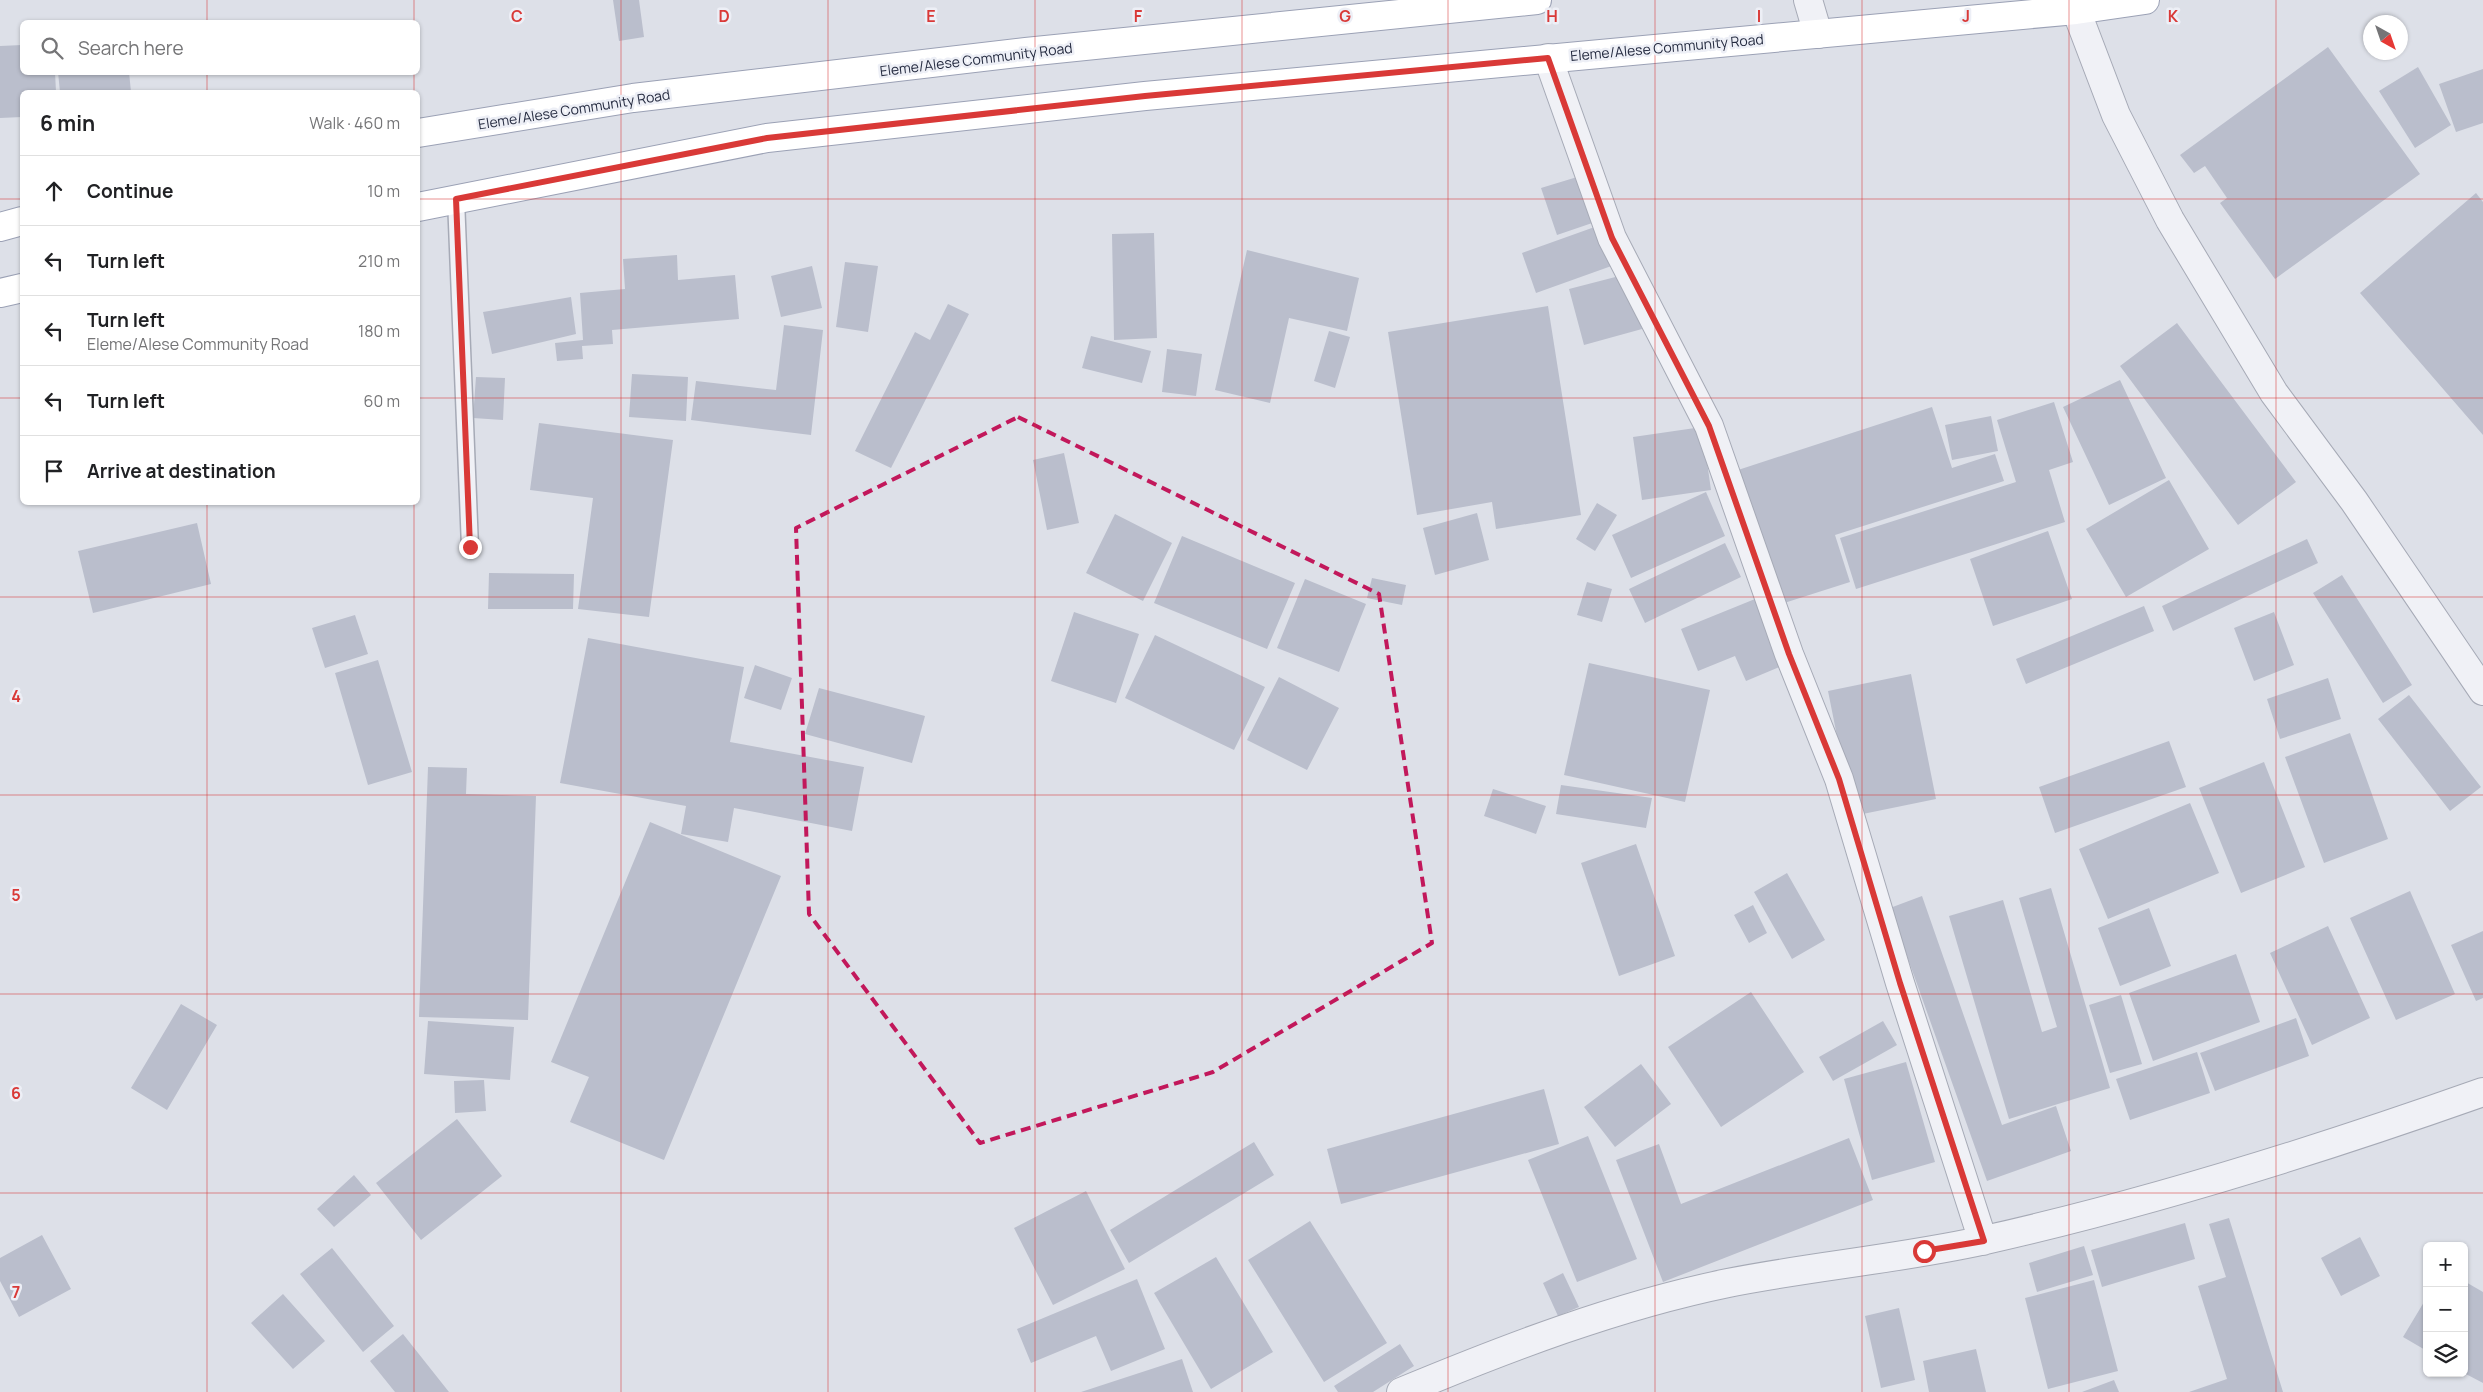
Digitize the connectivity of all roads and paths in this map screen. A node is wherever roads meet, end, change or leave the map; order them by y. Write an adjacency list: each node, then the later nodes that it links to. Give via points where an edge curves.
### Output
1 (1536, 0): 7 (main road, Eleme/Alese Community Road, via 1026,52 634,98)
2 (1808, 0): 5 (street)
3 (2145, 0): 4 (main road, Eleme/Alese Community Road)
4 (2076, 10): 5 (main road, Eleme/Alese Community Road); 15 (street, via 2116,115 2175,228 2274,393 2354,501)
5 (1818, 34): 6 (main road, Eleme/Alese Community Road)
6 (1548, 58): 8 (main road, Eleme/Alese Community Road, via 1145,96 767,138); 17 (street, via 1612,238 1709,426 1789,654 1839,779 1900,983)
7 (420, 133)
8 (456, 199): 9 (main road, Eleme/Alese Community Road); 14 (lane)
9 (420, 207)
10 (20, 222): 11 (main road)
11 (0, 227)
12 (20, 288): 13 (main road)
13 (0, 293)
14 (470, 547)
15 (2483, 691)
16 (2483, 1092): 17 (street, via 2353,1138 2215,1181)
17 (1984, 1241): 18 (street, via 1726,1284 1616,1311)
18 (1401, 1392)

